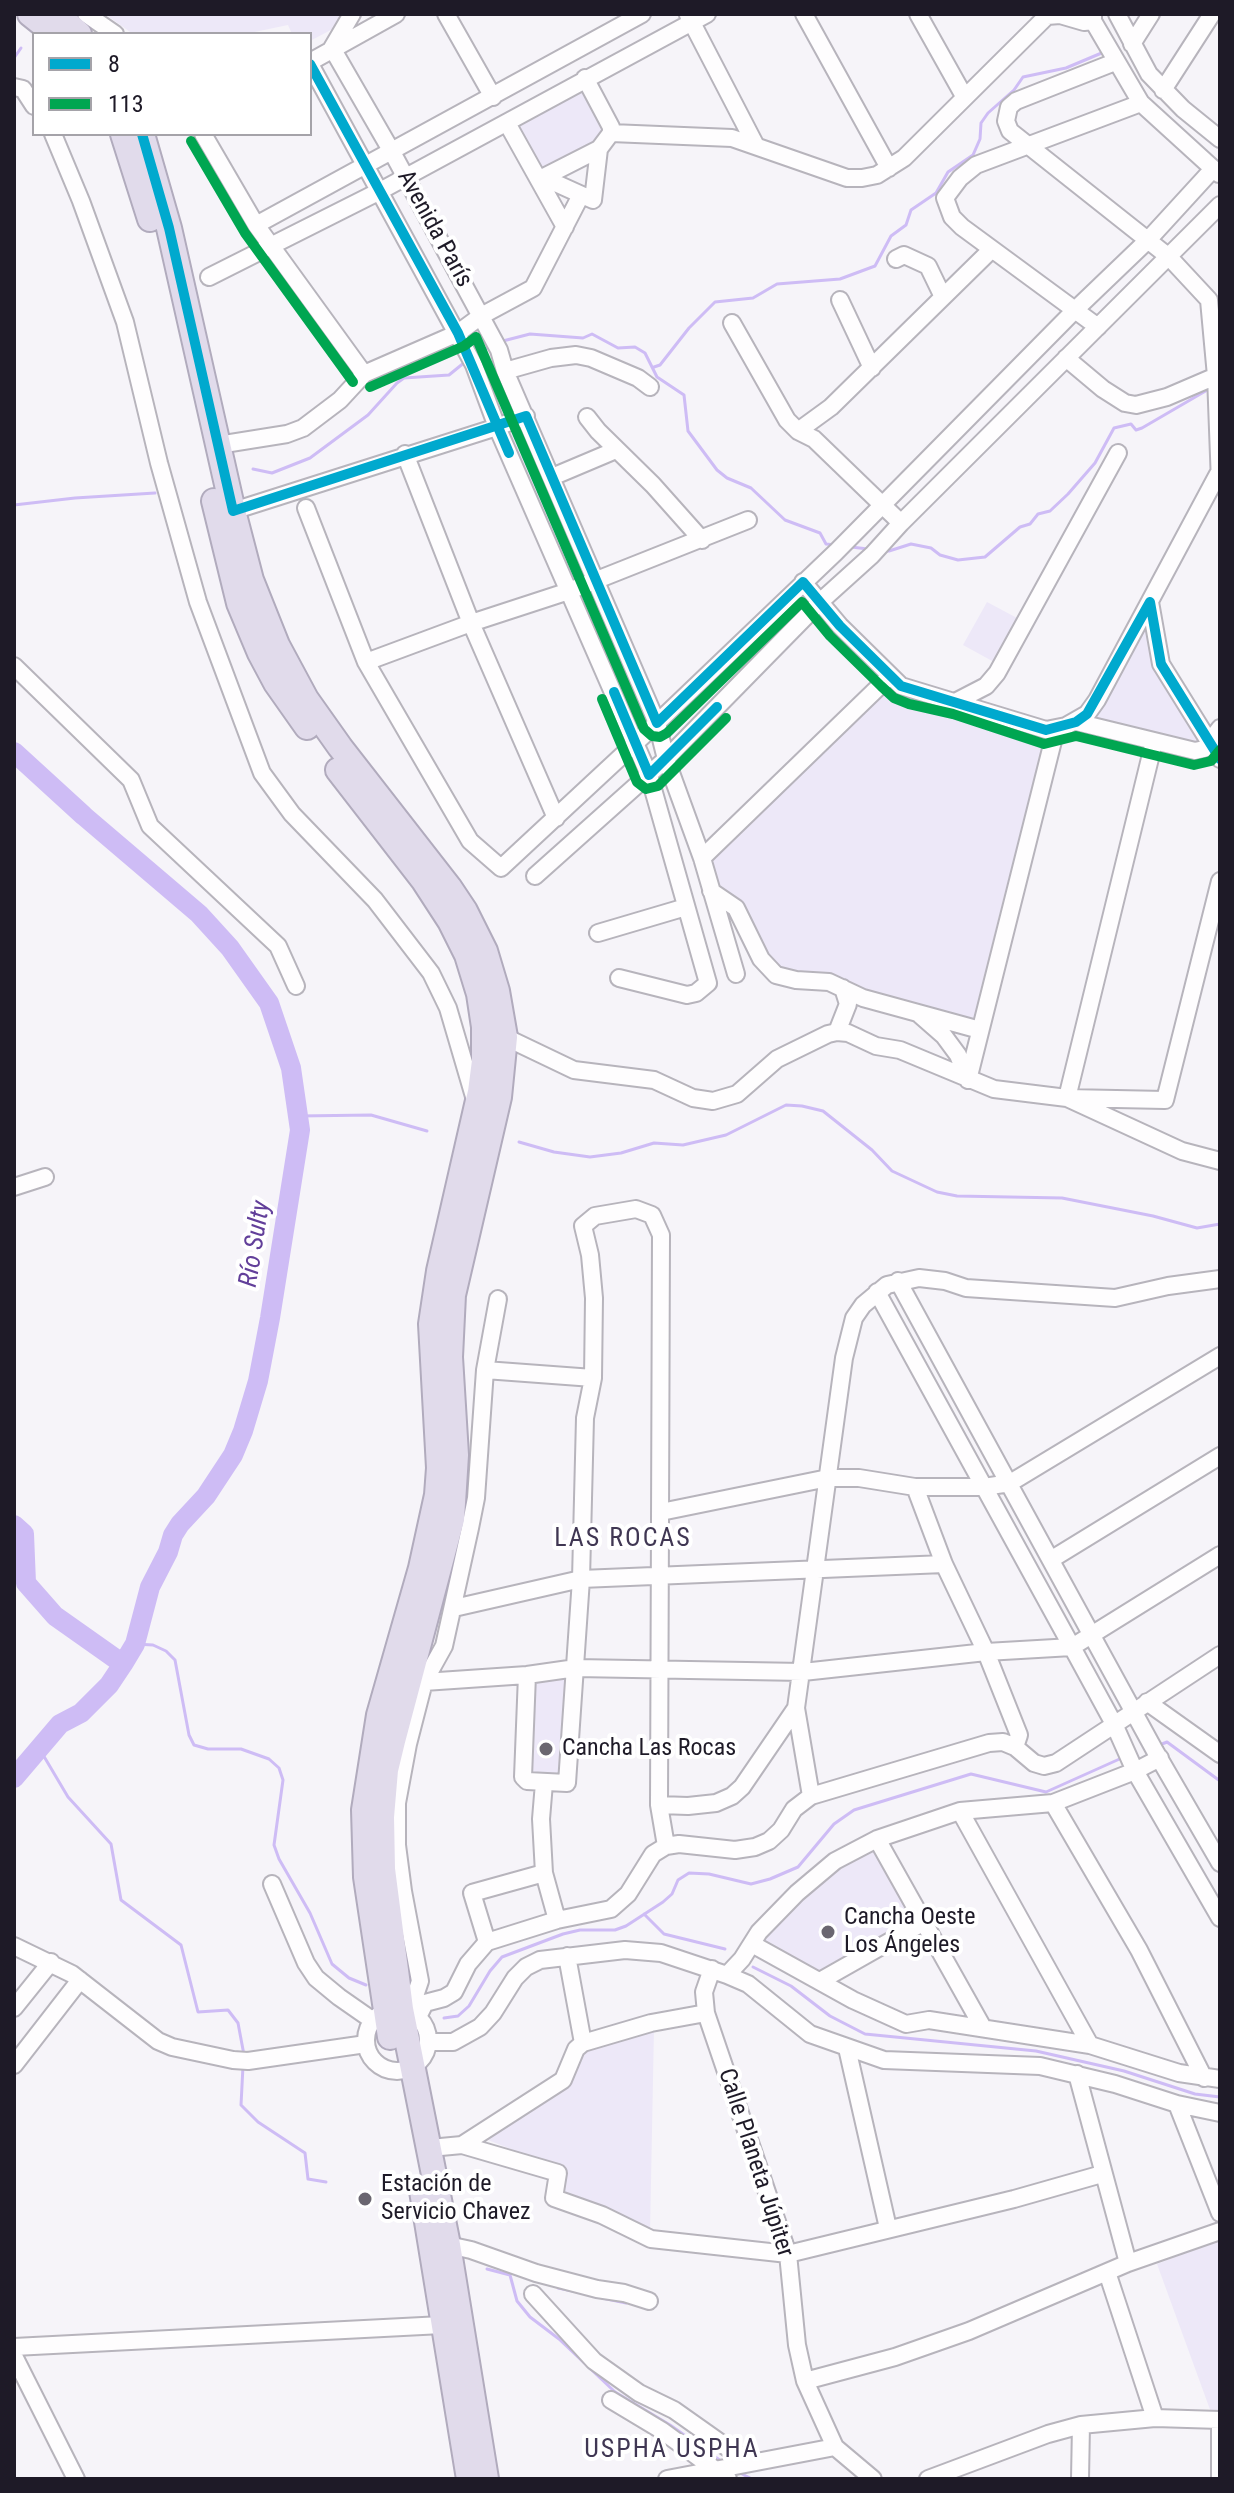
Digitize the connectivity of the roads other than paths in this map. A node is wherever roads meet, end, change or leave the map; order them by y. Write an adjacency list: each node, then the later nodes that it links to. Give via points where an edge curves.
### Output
1 (21, 14): 14 (street)
2 (29, 14): 17 (highway)
3 (57, 14): 18 (highway)
4 (86, 14): 19 (street)
5 (352, 14): 21 (street)
6 (396, 14): 21 (street)
7 (446, 14): 29 (street)
8 (642, 14): 29 (street)
9 (804, 14): 44 (street)
10 (918, 14): 28 (street)
11 (1117, 14): 20 (street)
12 (1151, 14): 20 (street)
13 (1212, 14): 27 (street)
14 (14, 17)
15 (695, 17): 25 (street); 39 (street)
16 (1093, 18): 23 (street); 28 (street, via 1084,22 1047,16)
17 (52, 32)
18 (77, 32)
19 (112, 32)
20 (1132, 44): 27 (street)
21 (332, 48): 22 (street); 42 (street, Avenida París)
22 (312, 62)
23 (1115, 62): 31 (street); 40 (street, via 1009,107 1010,131)
24 (312, 67): 43 (street, Avenida París)
25 (585, 78): 32 (street); 33 (street)
26 (14, 87): 30 (street, via 23,89)
27 (1163, 90): 38 (street)
28 (964, 96): 44 (street)
29 (493, 97): 42 (street)
30 (32, 103)
31 (1141, 103): 40 (street); 45 (street)
32 (507, 123): 46 (street); 47 (street)
33 (611, 133): 39 (street, via 718,136); 41 (street)
34 (55, 136): 125 (street, via 125,322 198,602 262,773 292,814 375,900 431,973 448,1008)
35 (124, 136): 125 (highway, via 147,206 239,603 276,683 424,881 467,955 484,1027)
36 (143, 136): 76 (highway)
37 (204, 136): 51 (street)
38 (1220, 139)
39 (756, 146): 44 (street, via 847,178)
40 (1029, 146): 53 (street); 55 (street, via 976,165 945,198 952,217)
41 (599, 149): 47 (street); 49 (street, via 593,200)
42 (392, 152): 43 (street); 46 (street, Avenida París)
43 (366, 165): 48 (street, Avenida París); 51 (street)
44 (889, 168)
45 (1217, 172): 53 (street)
46 (405, 177): 48 (street); 62 (street, Avenida París)
47 (539, 179): 49 (street); 52 (street)
48 (380, 191): 54 (street); 65 (street, Avenida París)
49 (581, 195): 52 (street)
50 (1220, 205): 56 (street)
51 (256, 225): 54 (street)
52 (565, 227): 62 (street, via 533,288)
53 (1148, 240): 56 (street); 61 (street)
54 (274, 247): 58 (street); 69 (street)
55 (992, 249): 59 (street); 61 (street)
56 (1169, 257): 64 (street); 70 (street, via 1209,300)
57 (896, 259): 59 (street, via 904,255 928,266)
58 (209, 277)
59 (943, 297): 67 (street)
60 (840, 300): 67 (street)
61 (1075, 310): 64 (street); 82 (street)
62 (481, 316): 65 (street); 68 (street, Avenida París)
63 (732, 323): 75 (street)
64 (1098, 327): 66 (street)
65 (458, 333): 69 (street); 74 (street, Avenida París)
66 (1066, 358): 70 (street, via 1103,389 1136,405); 86 (street)
67 (872, 368): 75 (street)
68 (505, 371): 71 (street, via 576,355); 72 (street, Avenida París)
69 (364, 374): 76 (street, via 303,428)
70 (1216, 376): 81 (street)
71 (650, 387)
72 (526, 416): 74 (street); 80 (street, Avenida París)
73 (587, 417): 77 (street)
74 (497, 427): 79 (street); 90 (street, Avenida París)
75 (798, 431): 82 (street, via 814,439)
76 (218, 445): 84 (highway)
77 (616, 450): 80 (street); 87 (street)
78 (1118, 453): 97 (street, via 997,673 986,686)
79 (405, 454): 84 (street); 93 (street)
80 (552, 477): 88 (street, Avenida París)
81 (1219, 479): 92 (street)
82 (882, 503): 86 (street); 89 (street)
83 (306, 508): 94 (street)
84 (233, 511): 122 (highway, via 251,580 277,645 306,699 465,911 485,951)
85 (748, 520): 87 (street)
86 (901, 523): 91 (street)
87 (702, 540): 88 (street)
88 (595, 580): 90 (street); 99 (street, Avenida París)
89 (803, 582): 91 (street); 99 (street)
90 (569, 591): 93 (street); 102 (street, Avenida París)
91 (821, 601): 96 (street); 104 (street)
92 (1150, 602): 98 (street, via 1097,700); 101 (street, via 1161,664)
93 (471, 623): 94 (street); 107 (street)
94 (366, 662): 107 (street, via 470,841 501,868)
95 (14, 666): 117 (street, via 131,780 150,826 278,946)
96 (890, 676): 97 (street, via 914,691); 108 (street)
97 (957, 701): 100 (street)
98 (1076, 722): 100 (street); 103 (street)
99 (657, 723): 102 (street); 104 (street, Avenida París)
100 (1056, 729): 120 (street)
101 (1215, 734): 103 (street, via 1204,749 1195,751); 105 (street)
102 (636, 742): 106 (street, Avenida París); 107 (street)
103 (1154, 742): 124 (street)
104 (666, 759): 106 (street); 108 (street, Avenida París)
105 (1220, 759)
106 (649, 775): 109 (street); 112 (street, Avenida París)
107 (556, 818)
108 (702, 858): 111 (street, Avenida París)
109 (535, 876)
110 (1220, 881): 113 (street)
111 (711, 891): 115 (street, Avenida París); 118 (street, via 736,908 761,959 776,975)
112 (686, 907): 114 (street); 116 (street, Avenida París, via 708,983 687,995)
113 (1216, 910): 124 (street, via 1165,1100)
114 (598, 933)
115 (736, 974)
116 (619, 978)
117 (296, 986)
118 (843, 988): 119 (street); 121 (street, via 848,1004)
119 (915, 1011): 120 (street); 123 (street, via 944,1036)
120 (980, 1030): 123 (street)
121 (837, 1032): 122 (street, via 777,1059 737,1094 713,1101 654,1080 574,1070); 123 (street, via 900,1050)
122 (505, 1037): 188 (highway, via 499,1097 453,1295 452,1519 386,1770 383,1869)
123 (968, 1080): 124 (street, via 994,1089)
124 (1067, 1098): 126 (street, via 1182,1151)
125 (477, 1106): 188 (highway, via 431,1324 437,1495 379,1715 364,1810 366,1877)
126 (1220, 1161)
127 (45, 1177): 128 (street)
128 (14, 1187)
129 (1220, 1279): 130 (street, via 1115,1298 966,1288 919,1278)
130 (898, 1281): 131 (street); 138 (street)
131 (877, 1292): 137 (street, via 854,1318); 140 (street)
132 (498, 1299): 134 (street)
133 (1220, 1356): 138 (street)
134 (485, 1370): 135 (street); 148 (street, via 476,1498)
135 (593, 1378): 141 (street, via 594,1298 583,1226 595,1216 636,1209 652,1215 661,1235); 147 (street, via 585,1418)
136 (1220, 1456): 143 (street)
137 (828, 1478): 139 (street); 141 (street); 145 (street)
138 (1010, 1483): 140 (street); 143 (street)
139 (915, 1487): 140 (street); 144 (street)
140 (984, 1487): 150 (street)
141 (661, 1512): 146 (street)
142 (1220, 1555): 149 (street)
143 (1052, 1559): 149 (street)
144 (944, 1564): 145 (street); 151 (street)
145 (815, 1570): 146 (street); 155 (street)
146 (659, 1576): 147 (street); 154 (street)
147 (581, 1579): 148 (street); 153 (street)
148 (454, 1608): 157 (street, via 444,1646)
149 (1092, 1634): 150 (street); 158 (street)
150 (1072, 1647): 151 (street); 160 (street)
151 (986, 1652): 155 (street); 161 (street, via 1019,1735)
152 (1220, 1655): 158 (street)
153 (576, 1668): 154 (street); 156 (street); 165 (street, via 567,1783)
154 (660, 1668): 155 (street); 168 (street)
155 (803, 1672): 159 (street)
156 (527, 1675): 157 (street); 165 (street, via 523,1777)
157 (424, 1682): 188 (street, via 397,1803 397,1845 420,1981)
158 (1140, 1706): 160 (street); 162 (street); 163 (street)
159 (796, 1708): 166 (street); 168 (street, via 732,1796 716,1803)
160 (1114, 1724): 161 (street, via 1044,1766); 164 (street)
161 (1015, 1747): 166 (street, via 989,1743)
162 (1155, 1750): 164 (street); 172 (street)
163 (1220, 1754)
164 (1130, 1761): 167 (street); 175 (street)
165 (544, 1783): 173 (street)
166 (811, 1796): 171 (street, via 769,1841 755,1847)
167 (1053, 1803): 169 (street); 198 (street)
168 (659, 1805): 171 (street)
169 (960, 1811): 170 (street); 193 (street)
170 (877, 1839): 177 (street); 179 (street, via 835,1861 797,1893)
171 (666, 1846): 176 (street, via 653,1854 611,1909)
172 (1220, 1863)
173 (544, 1873): 176 (street); 178 (street, via 472,1893)
174 (272, 1884): 188 (street, via 316,1978)
175 (1220, 1918)
176 (557, 1920): 178 (street)
177 (924, 1922): 185 (street); 189 (street)
178 (487, 1942): 188 (street, via 454,1992)
179 (752, 1944): 183 (street); 185 (street)
180 (14, 1946): 182 (street)
181 (567, 1956): 183 (street, via 661,1953); 190 (street, via 526,1967 493,2013 466,2037); 191 (street)
182 (51, 1962): 184 (street); 186 (street)
183 (719, 1972): 187 (street, Calle Planeta Júpiter, via 704,1992); 194 (street, via 748,1984 810,2034)
184 (80, 1980): 192 (street, via 172,2047 240,2060); 195 (street)
185 (820, 1981): 189 (street, via 906,2024 929,2020)
186 (14, 2008)
187 (706, 2013): 191 (street); 208 (street, Calle Planeta Júpiter)
188 (397, 2014): 190 (street, via 426,2030); 192 (street, via 368,2029); 196 (highway)
189 (982, 2026): 193 (street)
190 (428, 2042): 196 (street, via 422,2058)
191 (583, 2043): 201 (street, via 563,2080)
192 (366, 2044): 196 (street, via 375,2062)
193 (1090, 2045): 198 (street)
194 (847, 2048): 197 (street, via 884,2060 1040,2066); 205 (street)
195 (14, 2065)
196 (405, 2068): 202 (highway); 213 (highway)
197 (1077, 2074): 199 (street); 203 (street)
198 (1212, 2078)
199 (1177, 2104): 200 (street); 204 (street)
200 (1220, 2113)
201 (462, 2145): 202 (street); 208 (street, via 558,2173 554,2198 651,2239)
202 (430, 2148): 207 (highway)
203 (1102, 2174): 205 (street); 209 (street)
204 (1220, 2213)
205 (888, 2228): 208 (street)
206 (1220, 2231): 209 (street)
207 (448, 2245): 212 (street); 225 (highway)
208 (788, 2254): 216 (street, Calle Planeta Júpiter)
209 (1128, 2263): 210 (street)
210 (1107, 2272): 216 (street, via 969,2331); 218 (street)
211 (533, 2294): 221 (street, via 594,2361)
212 (649, 2301)
213 (442, 2325): 214 (street); 224 (highway)
214 (14, 2347)
215 (14, 2356): 223 (street)
216 (805, 2381): 220 (street, Calle Planeta Júpiter)
217 (611, 2400): 222 (street)
218 (1155, 2418): 219 (street); 230 (street, via 1220,2420)
219 (1081, 2425): 228 (street); 229 (street)
220 (835, 2447): 221 (street); 227 (street, Calle Planeta Júpiter)
221 (749, 2463): 222 (street)
222 (720, 2475): 226 (street)
223 (76, 2479)
224 (469, 2479)
225 (486, 2479)
226 (667, 2479)
227 (873, 2479)
228 (928, 2479)
229 (1080, 2479)
230 (1220, 2479)

